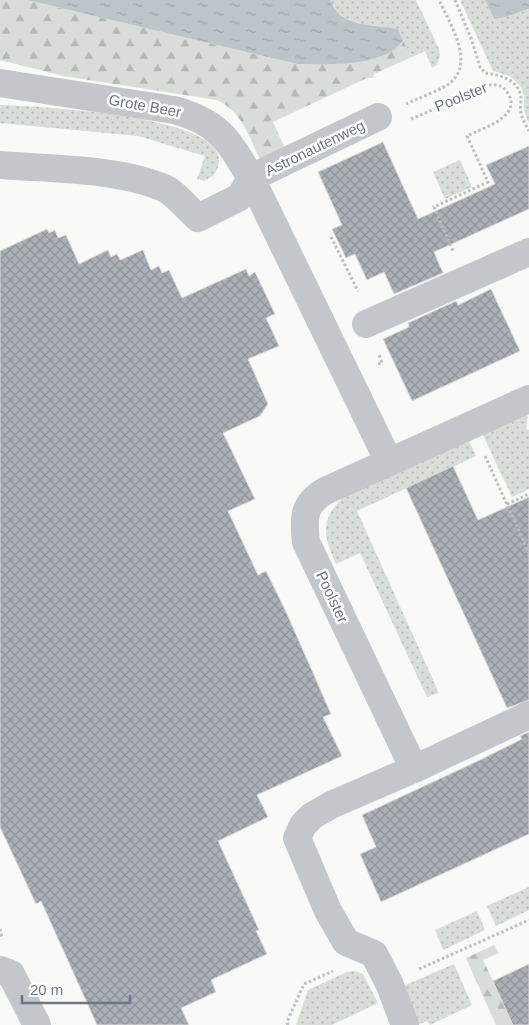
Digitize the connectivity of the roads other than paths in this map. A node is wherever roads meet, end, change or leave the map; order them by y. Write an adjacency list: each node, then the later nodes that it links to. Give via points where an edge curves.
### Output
1 (0, 83): 4 (street, Grote Beer, via 193,115 230,142)
2 (378, 117): 4 (street, Astronautenweg)
3 (0, 165): 4 (street, via 132,178 166,188 198,218 240,197)
4 (251, 178): 8 (street)
5 (529, 252): 6 (street)
6 (369, 322)
7 (529, 400): 8 (street, Poolster)
8 (389, 462): 10 (street, Poolster, via 314,497 306,509 304,522 306,542)
9 (529, 715): 10 (street)
10 (414, 769): 13 (street, via 312,816 297,838 328,911 346,942 374,954)
11 (0, 970): 12 (street, via 11,974)
12 (37, 1025)
13 (405, 1025)

